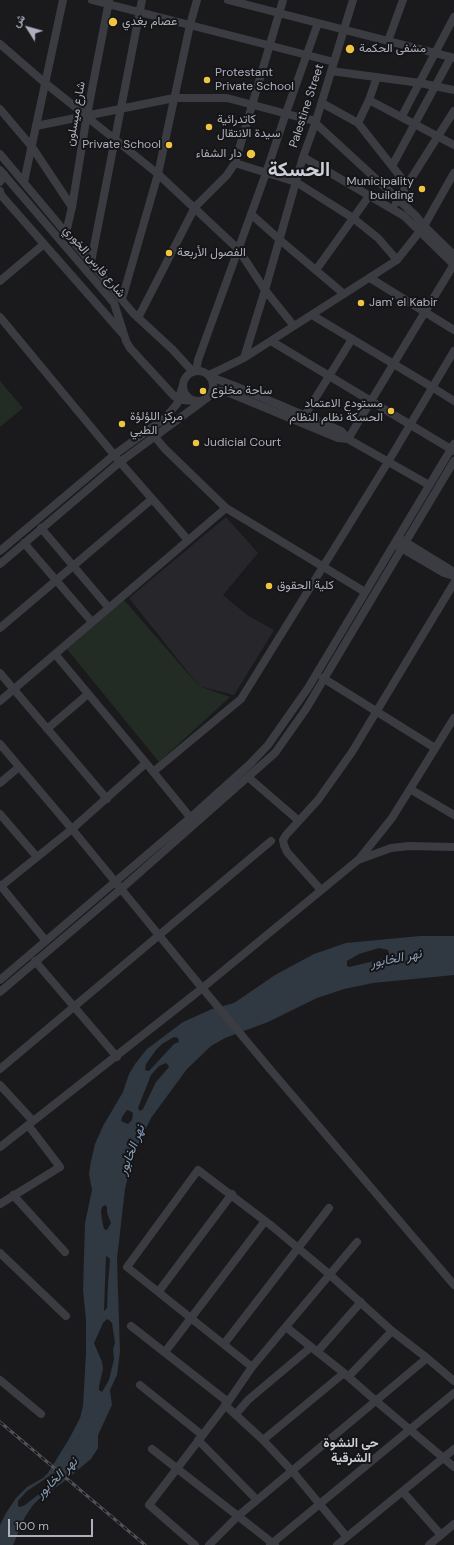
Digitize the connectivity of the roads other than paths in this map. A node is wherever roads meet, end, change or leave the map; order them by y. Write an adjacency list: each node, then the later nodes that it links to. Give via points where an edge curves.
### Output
1 (63, 0): 26 (street)
2 (92, 0): 9 (street)
3 (142, 0): 10 (street)
4 (197, 0): 14 (street)
5 (228, 0): 11 (street)
6 (283, 0): 11 (street)
7 (353, 0): 15 (street, Palestine Street)
8 (403, 0): 16 (street)
9 (109, 2): 10 (street); 37 (street, شارع ميسلون)
10 (140, 12): 14 (street); 34 (street)
11 (279, 13): 13 (street); 18 (street)
12 (454, 17): 19 (street)
13 (318, 23): 15 (street); 20 (street)
14 (190, 25): 18 (street); 29 (street)
15 (344, 29): 16 (street); 22 (street, Palestine Street)
16 (388, 41): 19 (street)
17 (0, 44): 26 (street)
18 (270, 46): 20 (street); 32 (street)
19 (435, 53): 21 (street); 25 (street)
20 (307, 55): 22 (street); 36 (street)
21 (453, 58): 27 (street)
22 (334, 62): 23 (street, Palestine Street)
23 (332, 71): 24 (street); 31 (street, Palestine Street)
24 (377, 77): 25 (street); 30 (street)
25 (420, 83): 27 (street); 38 (street)
26 (45, 84): 37 (street); 42 (street)
27 (436, 86): 28 (street); 41 (street)
28 (454, 90)
29 (174, 98): 32 (street, via 221,98); 34 (street); 54 (street)
30 (368, 100): 38 (street); 39 (street)
31 (322, 103): 39 (street); 40 (street, Palestine Street)
32 (252, 104): 36 (street); 49 (street)
33 (0, 109): 46 (street)
34 (122, 109): 37 (street); 44 (street)
35 (454, 111): 43 (street)
36 (286, 112): 40 (street, via 306,118); 52 (street)
37 (87, 115): 42 (street); 44 (street); 64 (street, شارع ميسلون)
38 (402, 116): 41 (street)
39 (358, 123): 50 (street)
40 (315, 124): 48 (street, Palestine Street); 63 (street)
41 (415, 124): 43 (street); 50 (street)
42 (36, 126): 46 (street)
43 (439, 136): 45 (street); 58 (street)
44 (115, 140): 54 (street); 76 (street)
45 (454, 145)
46 (32, 147): 56 (street); 64 (street)
47 (0, 154): 56 (street)
48 (303, 157): 57 (street, Palestine Street); 62 (street)
49 (235, 163): 52 (street); 65 (street, via 227,175)
50 (392, 166): 58 (street)
51 (2, 172): 55 (street); 90 (street, شارع فارس الخوري, via 114,304)
52 (266, 173): 57 (street); 67 (street)
53 (454, 173): 59 (street)
54 (158, 174): 65 (street); 83 (street)
55 (0, 182)
56 (24, 182): 70 (street)
57 (296, 182): 68 (street); 71 (street, Palestine Street)
58 (407, 184): 63 (street)
59 (448, 184): 60 (street); 69 (street)
60 (454, 190)
61 (0, 191): 72 (street)
62 (369, 196): 66 (street); 68 (street)
63 (398, 200): 66 (street); 69 (street, via 416,216)
64 (72, 207): 70 (street, شارع ميسلون)
65 (195, 207): 73 (street); 87 (street)
66 (393, 210): 69 (street)
67 (251, 214): 71 (street); 73 (street)
68 (353, 218): 75 (street, via 378,238); 78 (street)
69 (421, 229): 74 (street); 75 (street); 77 (street)
70 (66, 233): 76 (street)
71 (280, 240): 78 (street); 81 (street, Palestine Street)
72 (44, 244): 80 (street); 90 (street)
73 (238, 249): 81 (street); 96 (street)
74 (453, 253)
75 (397, 260): 79 (street)
76 (90, 262): 83 (street)
77 (454, 265): 84 (street)
78 (316, 270): 82 (street)
79 (370, 278): 82 (street); 84 (street)
80 (0, 281)
81 (265, 290): 88 (street); 94 (street, Palestine Street)
82 (344, 294): 85 (street)
83 (122, 299): 87 (street)
84 (425, 312): 89 (street); 95 (street)
85 (312, 315): 88 (street); 91 (street)
86 (0, 317): 113 (street)
87 (138, 318): 96 (street)
88 (294, 326): 92 (street)
89 (454, 330)
90 (125, 336): 102 (street, شارع فارس الخوري, via 130,348)
91 (352, 339): 95 (street); 98 (street)
92 (271, 341): 94 (street); 98 (street)
93 (454, 351): 100 (street)
94 (244, 358): 97 (street)
95 (394, 364): 100 (street); 105 (street)
96 (195, 371): 97 (street); 99 (street, via 186,377)
97 (210, 376): 101 (street, via 214,384); 107 (street)
98 (329, 376): 105 (street); 107 (street)
99 (183, 385): 103 (street); 104 (street, via 186,396)
100 (432, 387): 106 (street); 109 (street)
101 (213, 390): 104 (street, via 209,397); 111 (street, via 227,392 338,438)
102 (171, 394): 103 (street, شارع فارس الخوري); 108 (street, via 171,405)
103 (180, 399): 104 (street, شارع فارس الخوري); 108 (street)
104 (199, 401): 110 (street)
105 (371, 401): 109 (street); 111 (street)
106 (454, 401)
107 (305, 415): 111 (street, via 341,431)
108 (165, 418): 113 (street)
109 (410, 425): 112 (street); 115 (street)
110 (155, 436): 113 (street); 118 (street, via 165,449)
111 (348, 439): 115 (street)
112 (453, 448): 116 (street)
113 (117, 458): 117 (street); 119 (street); 124 (street)
114 (454, 461): 123 (street)
115 (388, 462): 116 (street); 127 (street)
116 (429, 485): 121 (street)
117 (152, 499): 120 (street); 126 (street)
118 (226, 508): 120 (street); 127 (street)
119 (42, 528): 122 (street); 126 (street)
120 (188, 540): 133 (street)
121 (396, 540): 123 (street); 132 (street)
122 (24, 543): 125 (street); 130 (street)
123 (404, 545): 128 (street); 129 (street, via 444,573); 138 (street)
124 (0, 552)
125 (0, 564)
126 (73, 566): 130 (street); 133 (street)
127 (323, 567): 132 (street); 149 (street, via 241,698)
128 (454, 572)
129 (454, 576)
130 (56, 580): 134 (street); 135 (street)
131 (454, 583): 142 (street)
132 (365, 592): 156 (street, via 278,733)
133 (109, 608): 134 (street)
134 (92, 622): 136 (street)
135 (0, 628)
136 (55, 654): 139 (street); 140 (street)
137 (0, 673): 139 (street)
138 (323, 678): 142 (street); 150 (street, via 283,742)
139 (14, 689): 141 (street); 144 (street)
140 (88, 694): 144 (street); 147 (street)
141 (0, 701)
142 (377, 711): 146 (street); 157 (street, via 323,794)
143 (454, 718): 146 (street)
144 (47, 729): 153 (street)
145 (0, 744): 148 (street)
146 (435, 748): 152 (street)
147 (146, 763): 149 (street); 153 (street)
148 (19, 767): 151 (street); 158 (street)
149 (154, 772): 156 (street)
150 (248, 777): 156 (street); 157 (street)
151 (0, 782)
152 (410, 789): 155 (street); 162 (street, via 384,829)
153 (107, 799): 158 (street)
154 (0, 814): 161 (street)
155 (454, 815)
156 (193, 821): 163 (street); 165 (street)
157 (299, 822): 166 (street, via 286,835 284,845 287,852)
158 (72, 829): 161 (street); 163 (street)
159 (271, 841): 167 (street)
160 (454, 848): 162 (street, via 391,848)
161 (37, 857): 164 (street)
162 (358, 860): 166 (street)
163 (115, 882): 165 (street); 168 (street)
164 (0, 886): 168 (street)
165 (121, 889): 167 (street); 169 (street)
166 (321, 890): 173 (street)
167 (158, 934): 172 (street); 188 (street, bridge)
168 (46, 941): 170 (street)
169 (35, 962): 171 (street); 172 (street)
170 (0, 980)
171 (0, 992)
172 (74, 1006): 173 (street); 174 (street)
173 (117, 1057): 176 (street)
174 (0, 1069)
175 (0, 1085): 176 (street)
176 (31, 1123): 177 (street); 179 (street, via 60,1167)
177 (0, 1147)
178 (232, 1194): 182 (street); 189 (street); 189 (street, via 198,1170 127,1267)
179 (13, 1195): 180 (street); 185 (street)
180 (0, 1204)
181 (329, 1208): 184 (street)
182 (265, 1221): 184 (street); 192 (street)
183 (357, 1242): 187 (street)
184 (298, 1249): 187 (street); 196 (street)
185 (65, 1252)
186 (0, 1253): 191 (street)
187 (329, 1274): 190 (street); 194 (street)
188 (454, 1285)
189 (159, 1291): 192 (street)
190 (361, 1302): 195 (street); 197 (street)
191 (66, 1316)
192 (192, 1317): 196 (street); 198 (street)
193 (131, 1326): 198 (street)
194 (286, 1327): 197 (street); 200 (street)
195 (392, 1331): 199 (street); 201 (street)
196 (224, 1344): 200 (street)
197 (314, 1349): 201 (street); 209 (street, via 248,1400)
198 (165, 1352): 207 (street)
199 (428, 1358): 203 (street); 206 (street)
200 (252, 1367): 207 (street)
201 (346, 1374): 206 (street); 212 (street)
202 (0, 1380): 208 (street)
203 (454, 1381)
204 (140, 1385): 211 (street)
205 (454, 1393): 210 (street)
206 (376, 1401): 210 (street); 218 (street)
207 (227, 1404): 209 (street); 211 (street)
208 (42, 1414)
209 (236, 1414): 212 (street)
210 (410, 1430): 215 (street); 221 (street)
211 (200, 1438): 217 (street); 220 (street)
212 (262, 1440): 218 (street)
213 (152, 1449): 217 (street)
214 (454, 1449): 215 (street)
215 (443, 1458): 216 (street); 219 (street)
216 (454, 1467)
217 (176, 1468): 222 (street); 228 (street, via 149,1504)
218 (293, 1472): 220 (street); 221 (street)
219 (403, 1492): 224 (street); 225 (street)
220 (257, 1500): 222 (street)
221 (320, 1503): 225 (street); 226 (street)
222 (238, 1516): 226 (street); 229 (street)
223 (454, 1524): 224 (street)
224 (441, 1535): 227 (street)
225 (347, 1537): 230 (street)
226 (273, 1544)
227 (433, 1544)
228 (195, 1545)
229 (209, 1545)
230 (337, 1545)

